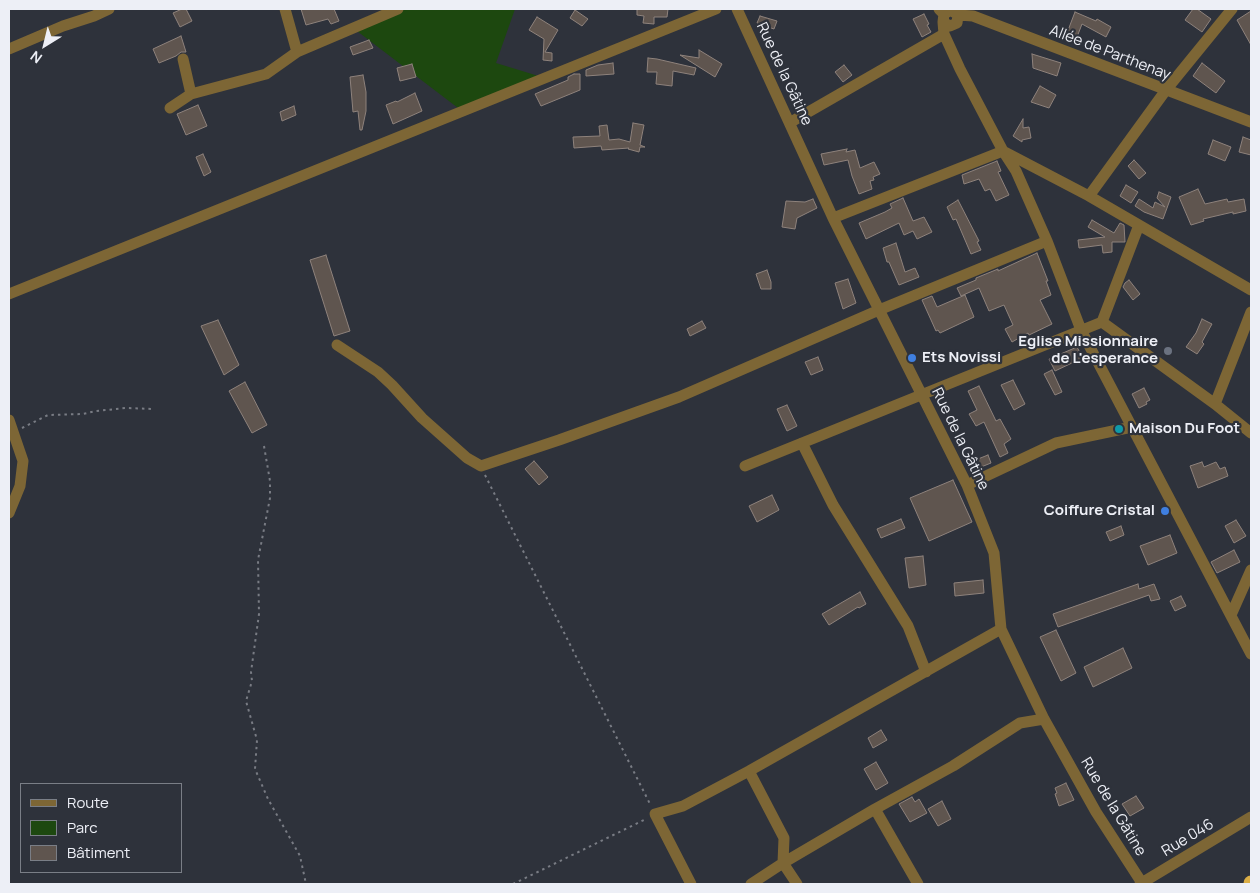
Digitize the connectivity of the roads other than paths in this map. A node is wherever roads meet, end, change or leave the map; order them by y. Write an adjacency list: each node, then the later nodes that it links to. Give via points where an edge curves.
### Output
1 (109, 9): 9 (street)
2 (284, 9): 10 (street)
3 (398, 9): 10 (street)
4 (716, 9): 23 (street)
5 (737, 9): 15 (street, Rue de la Gâtine)
6 (1232, 9): 12 (street)
7 (942, 15): 8 (street); 12 (street, Allée de Parthenay, via 950,26 957,23 958,15 973,16)
8 (944, 34): 15 (street); 17 (street)
9 (9, 49)
10 (297, 52): 13 (street, via 266,74)
11 (184, 59): 13 (street)
12 (1166, 90): 16 (street, Allée de Parthenay); 18 (street)
13 (191, 94): 14 (street)
14 (170, 108)
15 (791, 122): 19 (street, Rue de la Gâtine)
16 (1251, 122)
17 (1003, 151): 18 (street); 19 (street); 21 (street, via 1016,171)
18 (1089, 196): 20 (street)
19 (833, 218): 24 (street, Rue de la Gâtine)
20 (1139, 225): 22 (street); 26 (street)
21 (1047, 241): 24 (street); 27 (street)
22 (1251, 290)
23 (9, 294)
24 (879, 310): 28 (street, via 679,396 481,466 467,458 422,418 378,372); 29 (street, Rue de la Gâtine)
25 (1251, 312): 30 (street)
26 (1102, 322): 27 (street); 30 (street)
27 (1081, 330): 29 (street); 32 (street)
28 (337, 345)
29 (921, 395): 34 (street); 36 (street, Rue de la Gâtine)
30 (1215, 404): 33 (street)
31 (9, 420): 37 (street, via 23,461 20,486)
32 (1132, 427): 36 (street, via 1056,443); 39 (street)
33 (1251, 433)
34 (802, 443): 35 (street); 42 (street, via 832,504 908,626)
35 (745, 466)
36 (967, 485): 40 (street, Rue de la Gâtine, via 994,553)
37 (9, 512)
38 (1251, 570): 39 (street)
39 (1231, 615): 41 (street)
40 (1001, 629): 42 (street); 43 (street, Rue de la Gâtine)
41 (1251, 654)
42 (926, 672): 44 (street)
43 (1044, 719): 45 (street, via 1020,723 953,766); 52 (street, Rue de la Gâtine)
44 (749, 772): 47 (street, via 784,838); 48 (street, via 683,806 656,814)
45 (875, 809): 47 (street); 51 (street)
46 (1251, 817): 52 (street, Rue 046)
47 (783, 863): 49 (street); 50 (street)
48 (691, 884)
49 (751, 884)
50 (797, 884)
51 (918, 884)
52 (1141, 884)

